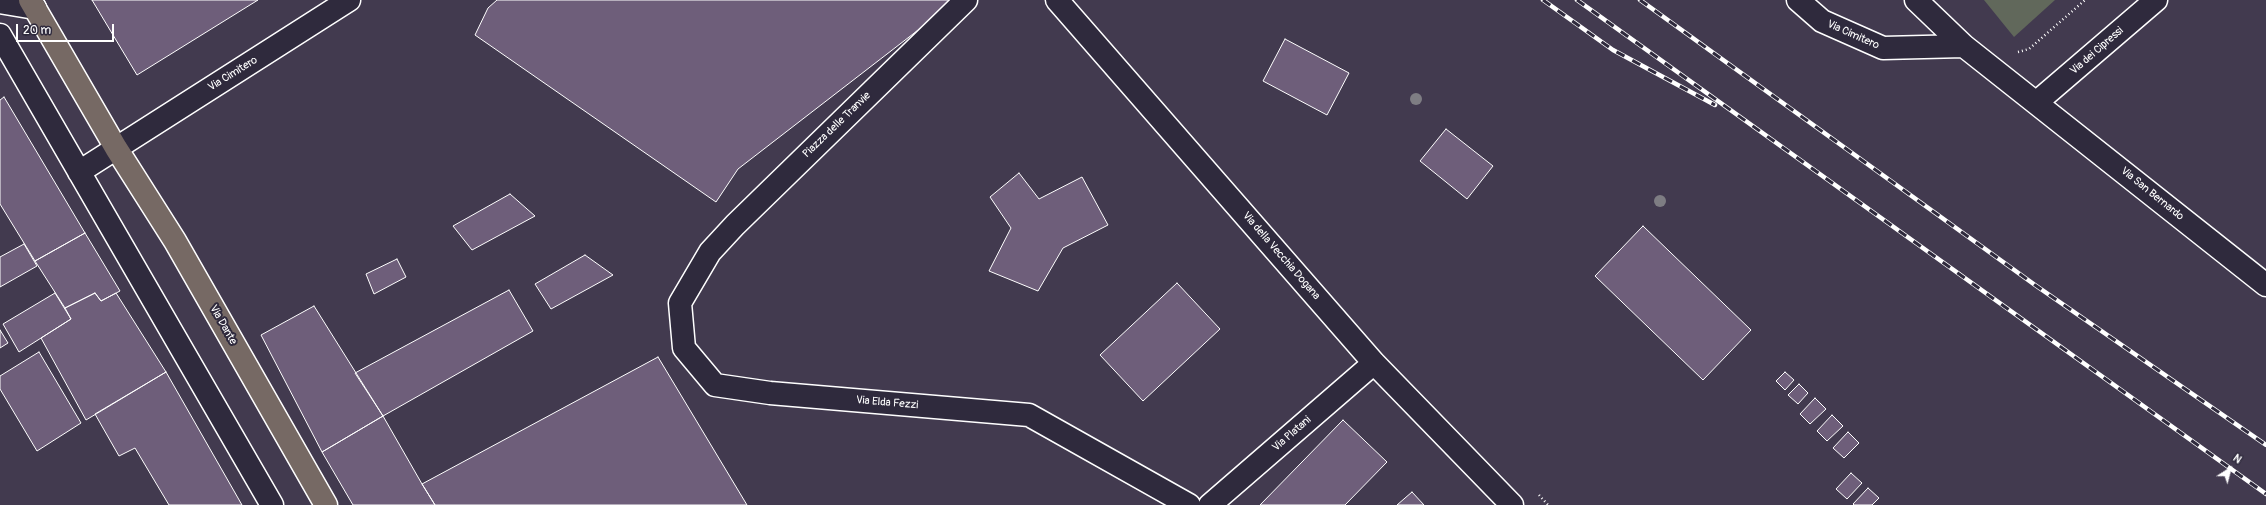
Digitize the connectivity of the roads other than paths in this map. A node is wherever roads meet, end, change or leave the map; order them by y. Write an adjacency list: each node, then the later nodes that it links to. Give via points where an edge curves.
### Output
1 (349, 0): 12 (street, Via Cimitero)
2 (966, 0): 14 (street, Piazza delle Tranvie)
3 (1058, 0): 16 (street, Via della Vecchia Dogana)
4 (1798, 0): 10 (street, Via Cimitero, via 1822,21 1883,48)
5 (1916, 0): 10 (street)
6 (2156, 0): 11 (street, Via dei Cipressi)
7 (0, 2): 8 (street, Via Dante)
8 (33, 4): 12 (main road, Via Dante)
9 (0, 34): 13 (street)
10 (1964, 46): 11 (street)
11 (2037, 102): 15 (street, Via San Bernardo)
12 (116, 148): 13 (street); 18 (main road, Via Dante, via 175,241)
13 (79, 172): 17 (street)
14 (710, 252): 19 (street, Via Elda Fezzi, via 680,303 684,348 715,385 770,393 1029,416)
15 (2266, 285)
16 (1374, 363): 20 (street, Via Platani); 21 (street, Via della Vecchia Dogana)
17 (272, 505)
18 (326, 505)
19 (1189, 505)
20 (1210, 505)
21 (1512, 505)

